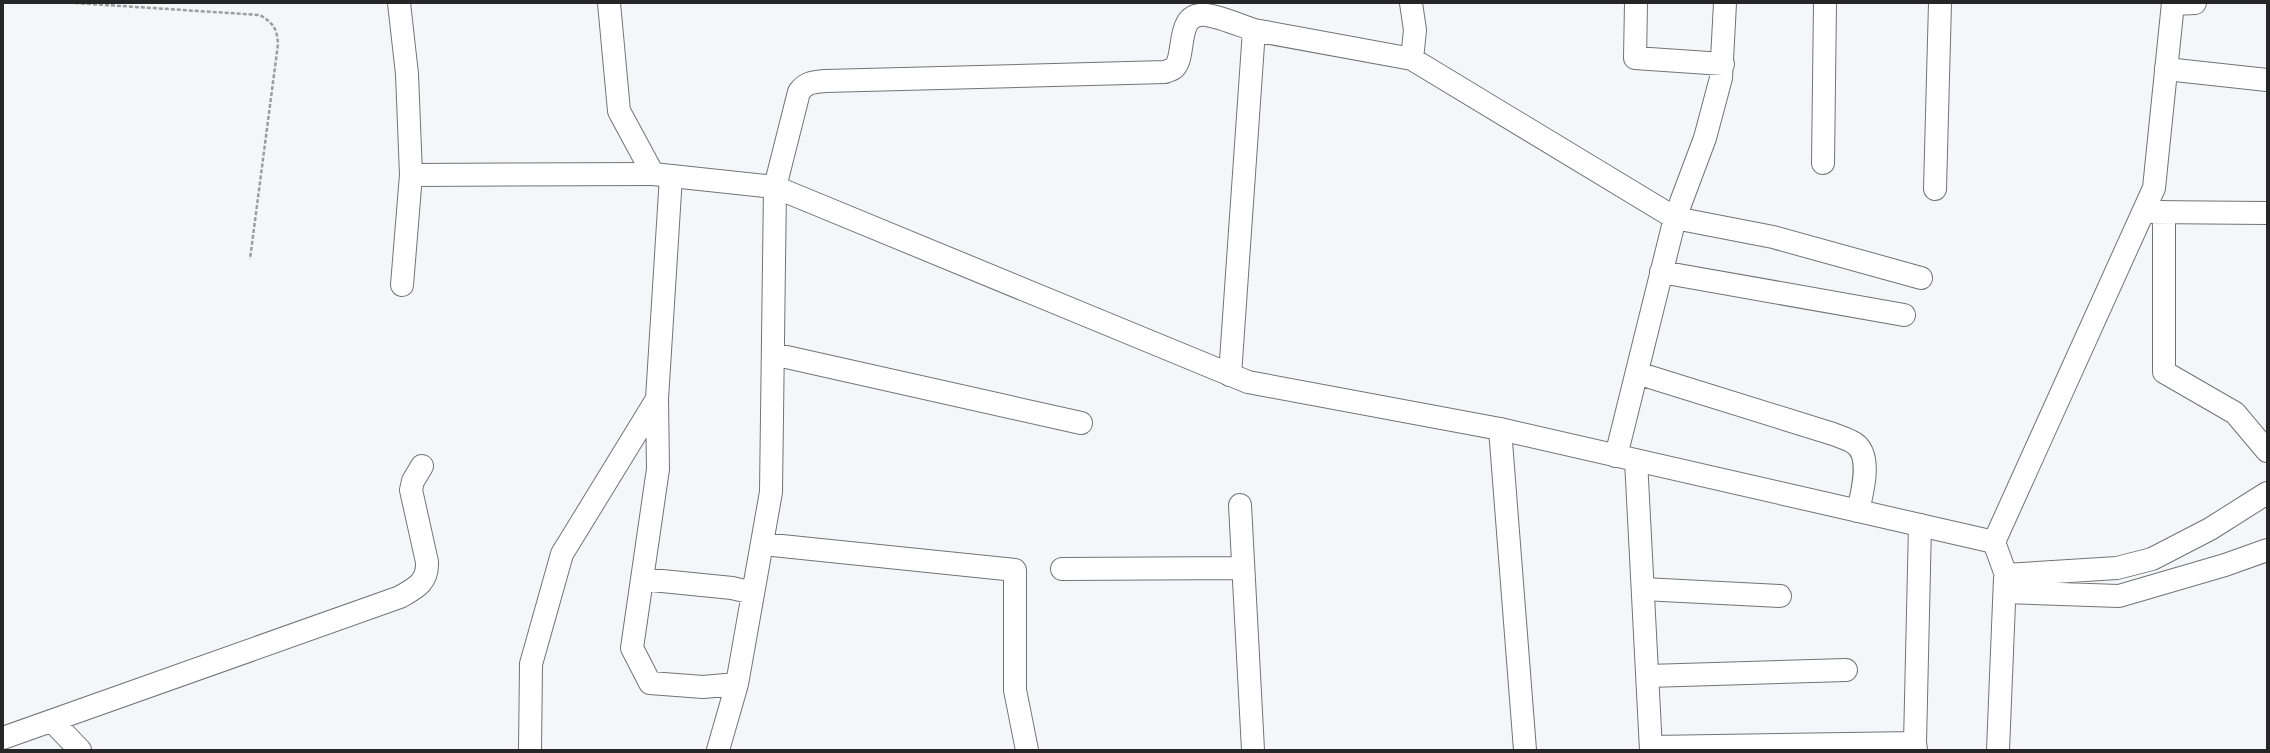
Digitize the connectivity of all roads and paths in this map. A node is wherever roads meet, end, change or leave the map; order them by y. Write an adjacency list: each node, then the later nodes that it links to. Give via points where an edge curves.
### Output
1 (76, 3): 24 (path, via 260,15 273,23 278,44)
2 (400, 3): 17 (street, via 408,74)
3 (608, 3): 18 (street, via 619,111)
4 (1411, 3): 12 (street, via 1415,30)
5 (1636, 3): 13 (street, via 1635,58)
6 (1725, 3): 13 (street)
7 (1825, 3): 16 (street)
8 (1940, 3): 20 (street)
9 (2195, 3): 10 (street)
10 (2173, 4): 14 (street)
11 (1254, 30): 12 (street); 19 (street, via 1205,15 1194,17 1184,28 1174,68 1165,72 810,83 803,86 799,92); 31 (street)
12 (1412, 59): 23 (street)
13 (1723, 64): 23 (street, via 1705,138)
14 (2166, 69): 15 (street); 21 (street)
15 (2267, 80)
16 (1823, 163)
17 (411, 175): 18 (street); 27 (street)
18 (662, 175): 19 (street); 32 (street)
19 (775, 187): 29 (street); 31 (street)
20 (1935, 189)
21 (2153, 212): 22 (street); 35 (street, via 2164,372 2235,413); 42 (street)
22 (2267, 213)
23 (1674, 218): 25 (street); 26 (street, via 1773,237)
24 (250, 259)
25 (1661, 272): 28 (street); 30 (street)
26 (1921, 278)
27 (402, 285)
28 (1904, 315)
29 (773, 354): 33 (street); 43 (street, via 771,492)
30 (1636, 373): 36 (street); 40 (street, via 1833,434 1855,444 1862,454 1866,471)
31 (1230, 375): 34 (street, via 1248,382)
32 (657, 399): 47 (street, via 658,469); 60 (street, via 562,554 531,664)
33 (1082, 423)
34 (1500, 429): 36 (street); 64 (street)
35 (2267, 451)
36 (1626, 458): 40 (street); 49 (street)
37 (422, 466): 55 (street, via 411,490 428,572 417,587 400,597)
38 (2267, 493): 48 (street, via 2210,529 2152,559 2117,568)
39 (1240, 505): 45 (street)
40 (1858, 511): 41 (street)
41 (1920, 525): 42 (street); 57 (street)
42 (1994, 542): 48 (street)
43 (762, 544): 50 (street); 62 (street, via 1015,570 1015,690)
44 (2267, 550): 48 (street, via 2119,596)
45 (1243, 568): 46 (street); 63 (street)
46 (1062, 569)
47 (642, 579): 50 (street, via 732,588); 54 (street, via 632,648 650,682 704,687)
48 (2005, 583): 65 (street)
49 (1643, 589): 51 (street); 53 (street)
50 (753, 593): 54 (street)
51 (1780, 596)
52 (1846, 670): 53 (street)
53 (1648, 676): 58 (street)
54 (737, 684): 61 (street)
55 (52, 721): 56 (street); 59 (street)
56 (3, 738)
57 (1915, 747): 58 (street)
58 (1651, 749)
59 (80, 750)
60 (530, 750)
61 (718, 750)
62 (1027, 750)
63 (1253, 750)
64 (1525, 750)
65 (1998, 750)

